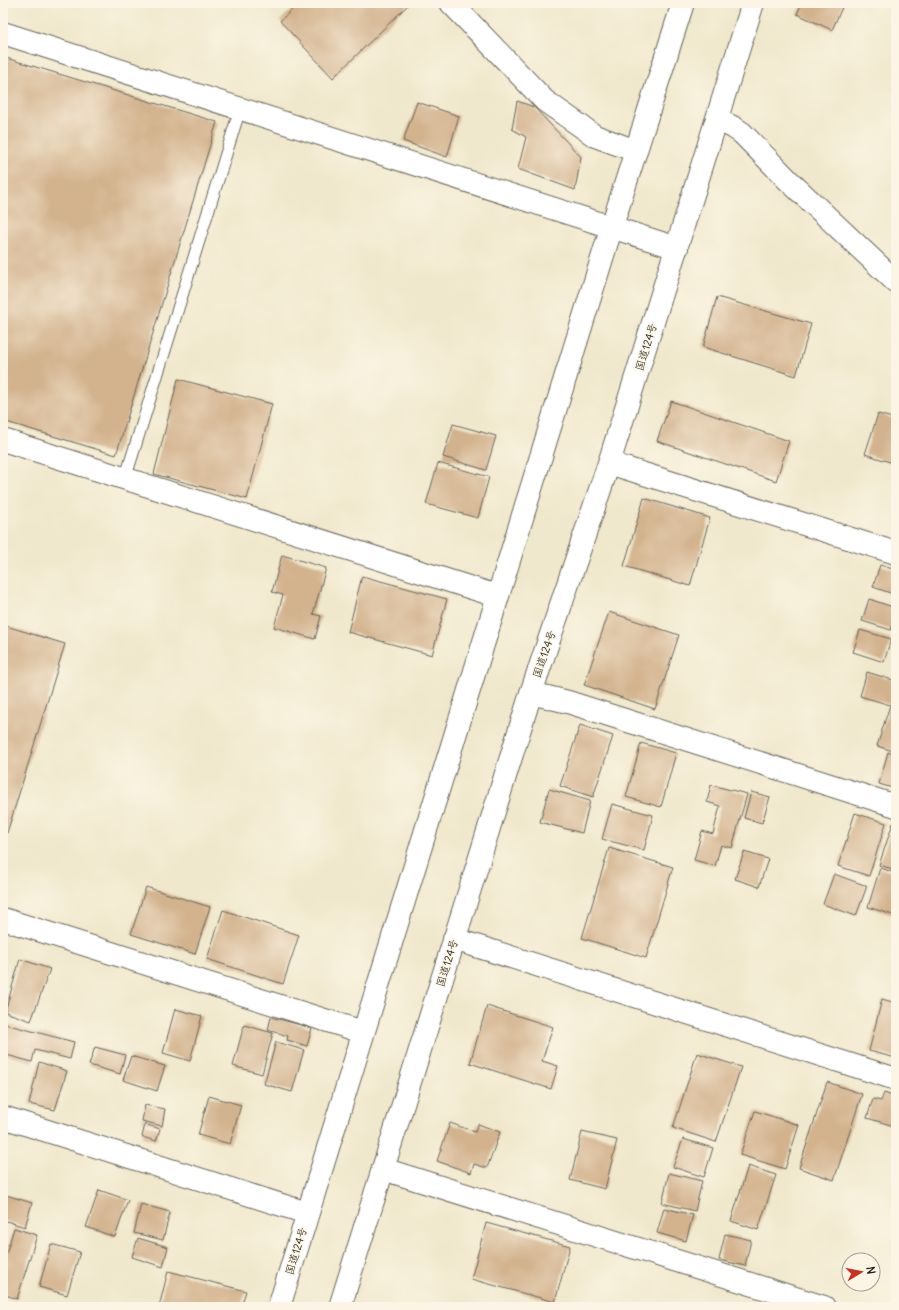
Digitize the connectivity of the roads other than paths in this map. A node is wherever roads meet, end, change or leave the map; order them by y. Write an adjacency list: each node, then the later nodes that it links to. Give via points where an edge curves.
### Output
1 (451, 3): 7 (main road, via 545,101 596,136)
2 (682, 3): 7 (main road, 国道124号)
3 (753, 3): 6 (main road, 国道124号)
4 (3, 33): 5 (main road)
5 (240, 109): 8 (main road); 13 (lane)
6 (716, 120): 9 (main road, 国道124号); 10 (main road, via 742,133)
7 (636, 151): 8 (main road, 国道124号)
8 (612, 226): 9 (main road); 15 (main road, 国道124号)
9 (677, 248): 12 (main road, 国道124号)
10 (896, 282)
11 (3, 440): 13 (main road)
12 (610, 463): 14 (main road); 16 (main road, 国道124号)
13 (125, 479): 15 (main road)
14 (896, 553)
15 (497, 596): 20 (main road, 国道124号)
16 (531, 693): 17 (main road); 19 (main road, 国道124号)
17 (896, 806)
18 (3, 919): 20 (main road)
19 (454, 939): 21 (main road); 23 (main road, 国道124号)
20 (363, 1032): 24 (main road, 国道124号)
21 (896, 1079)
22 (3, 1117): 24 (main road)
23 (383, 1169): 26 (main road, 国道124号); 27 (main road)
24 (307, 1213): 25 (main road, 国道124号)
25 (279, 1307)
26 (340, 1307)
27 (824, 1307)

